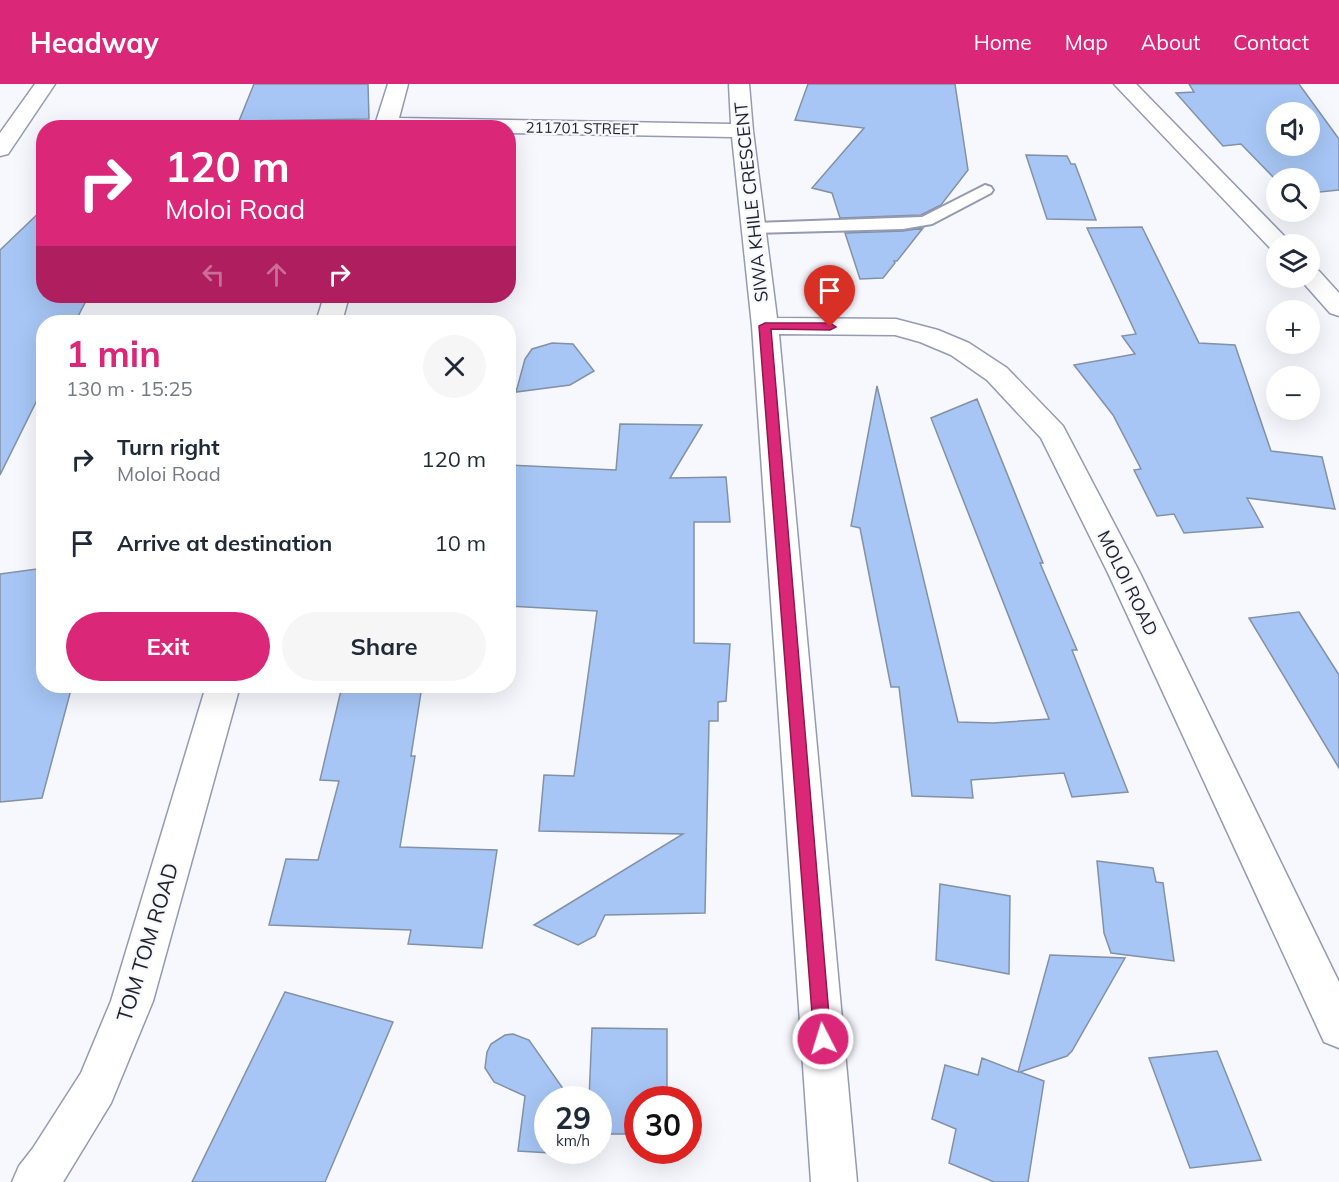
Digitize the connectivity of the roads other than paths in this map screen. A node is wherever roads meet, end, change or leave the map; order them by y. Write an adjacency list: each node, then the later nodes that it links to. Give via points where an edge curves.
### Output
1 (45, 84): 8 (street)
2 (398, 84): 5 (street)
3 (739, 84): 7 (street, SIWA KHILE CRESCENT)
4 (1124, 84): 11 (street)
5 (388, 120)
6 (516, 128): 7 (street, 211701 STREET)
7 (742, 131): 10 (street, SIWA KHILE CRESCENT)
8 (0, 149)
9 (985, 190): 10 (lane, via 926,221)
10 (753, 228): 14 (street, SIWA KHILE CRESCENT)
11 (1270, 234)
12 (1320, 287): 13 (street)
13 (1339, 308)
14 (765, 326): 16 (street, MOLOI ROAD, via 896,327 929,336 960,349 997,374 1053,433 1124,573); 18 (street, SIWA KHILE CRESCENT)
15 (221, 693): 17 (street, TOM TOM ROAD, via 132,1001 96,1088)
16 (1339, 1027)
17 (35, 1182)
18 (834, 1182)

